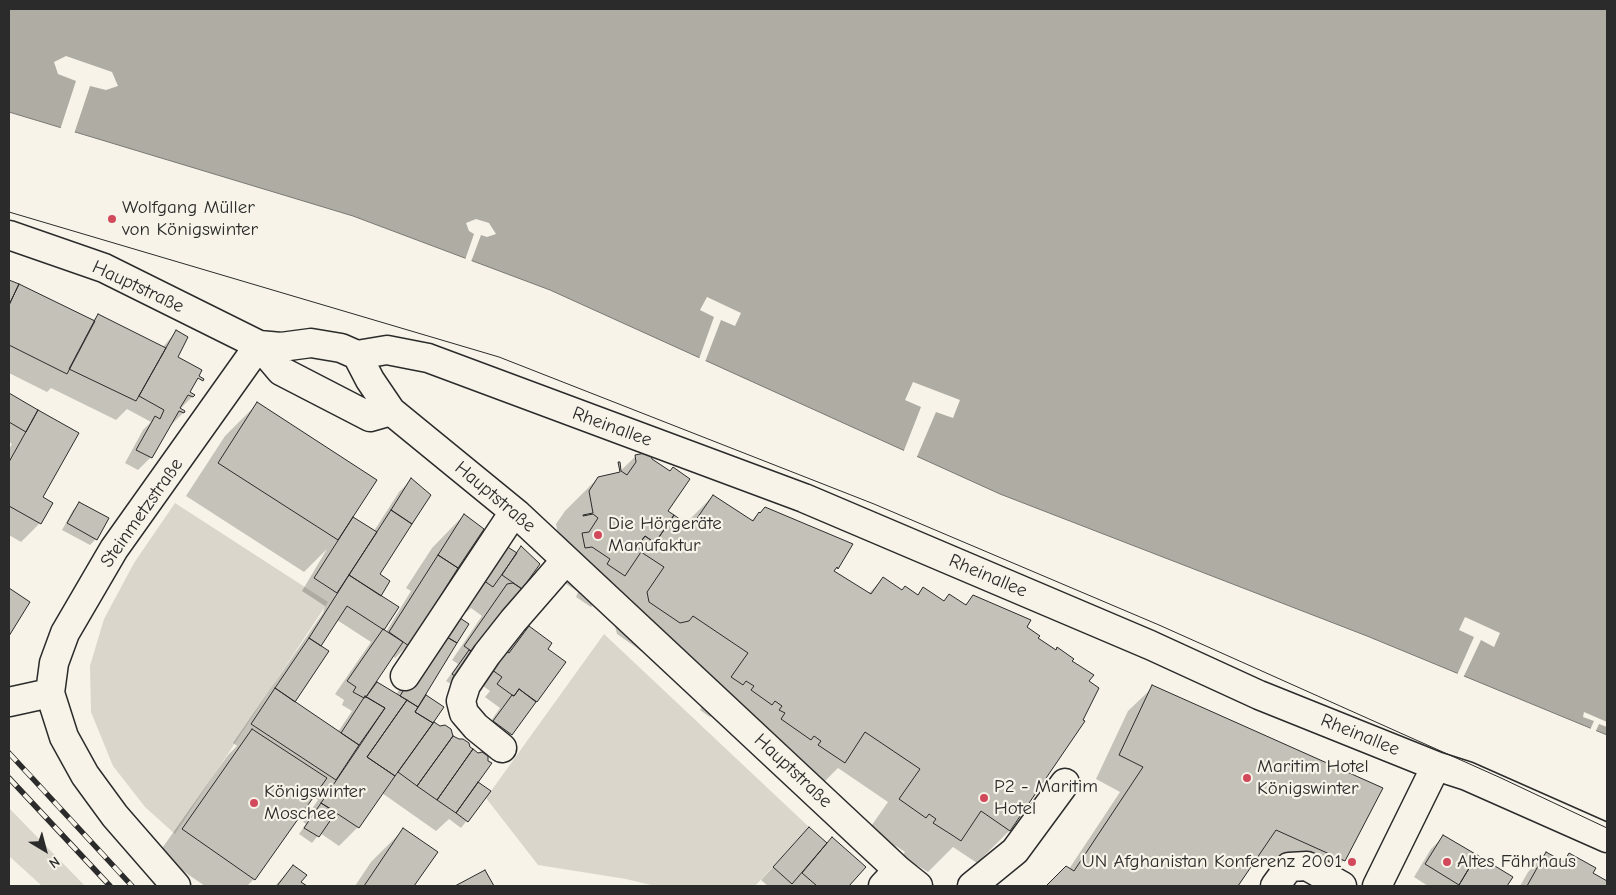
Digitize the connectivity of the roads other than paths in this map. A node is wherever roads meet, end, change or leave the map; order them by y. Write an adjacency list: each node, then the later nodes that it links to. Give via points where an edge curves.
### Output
1 (9, 235): 2 (street, Hauptstraße, via 104,268)
2 (259, 345): 3 (street, Hauptstraße, via 281,347 311,343); 4 (street, via 281,371 370,417); 8 (street, Steinmetzstraße, via 114,549 65,633 54,663)
3 (357, 354): 4 (street, Hauptstraße); 11 (street, Rheinallee, via 387,350 428,358 804,498 1150,645 1259,695)
4 (391, 411): 5 (street, Hauptstraße)
5 (514, 512): 6 (street, Hauptstraße); 7 (street)
6 (566, 560): 10 (street, via 513,621 466,685 462,702 464,713); 14 (street, Hauptstraße)
7 (405, 676)
8 (50, 693): 9 (street); 15 (street, via 64,737 85,775 114,816)
9 (9, 702)
10 (502, 748)
11 (1436, 766): 13 (street, Rheinallee, via 1467,776); 19 (street)
12 (1066, 783): 16 (street, via 1015,852)
13 (1607, 838)
14 (900, 881)
15 (176, 886)
16 (972, 886)
17 (1275, 886): 18 (street, via 1289,867 1307,866)
18 (1342, 886)
19 (1377, 886)

